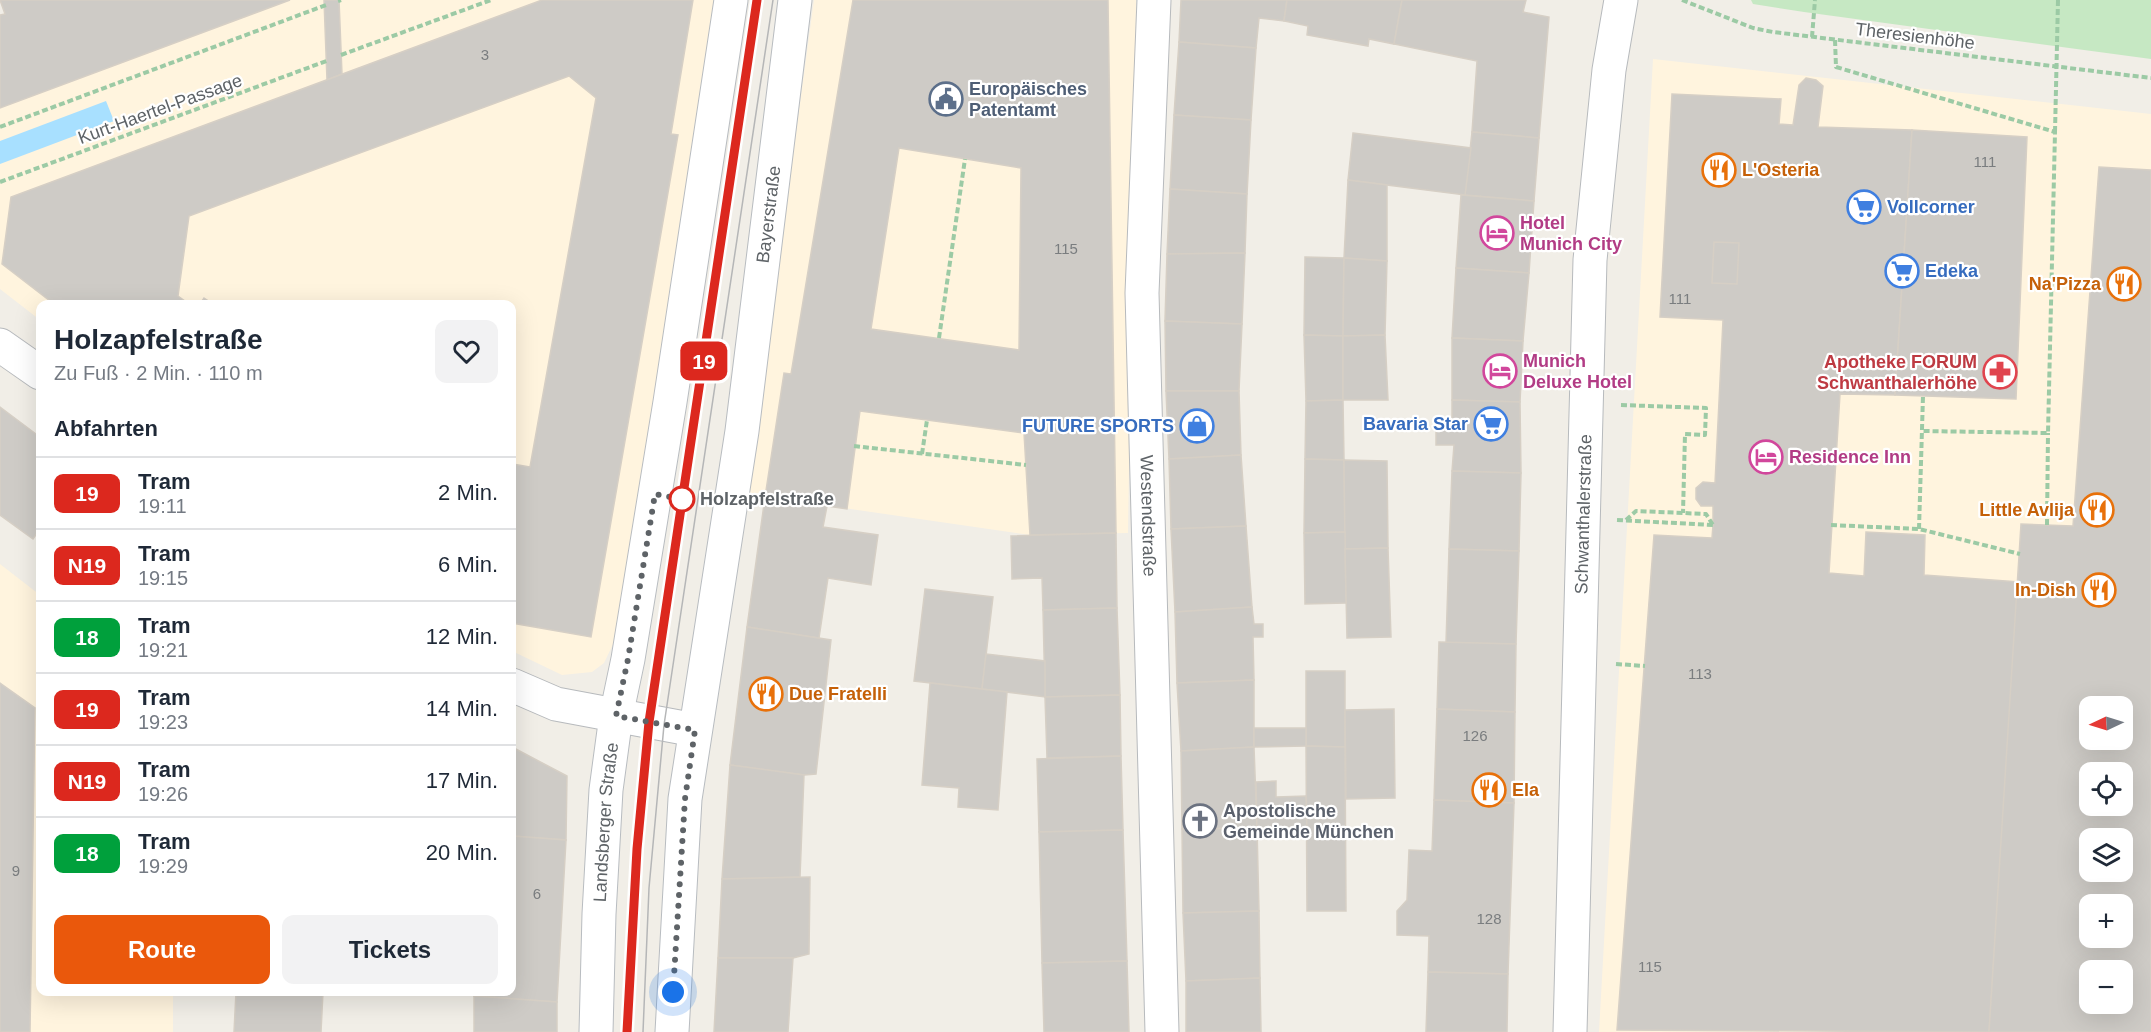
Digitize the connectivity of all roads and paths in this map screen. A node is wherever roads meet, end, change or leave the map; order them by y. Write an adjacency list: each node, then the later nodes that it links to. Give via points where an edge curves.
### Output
1 (491, 0): 12 (path)
2 (731, 0): 41 (street, Landsberger Straße, via 670,402)
3 (795, 0): 42 (street, Bayerstraße, via 742,431)
4 (1154, 0): 45 (street, Westendstraße, via 1142,293)
5 (1620, 0): 24 (street, Schwanthalerstraße, via 1590,260)
6 (1682, 0): 10 (path, Theresienhöhe, via 1761,30)
7 (1815, 0): 10 (path)
8 (2058, 0): 14 (path)
9 (326, 5): 16 (path)
10 (1812, 37): 11 (path, Theresienhöhe)
11 (1835, 40): 14 (path, Theresienhöhe); 17 (path, via 1836,66)
12 (341, 56)
13 (329, 60): 19 (path, Kurt-Haertel-Passage)
14 (2056, 66): 15 (path, Theresienhöhe); 17 (path)
15 (2151, 78)
16 (0, 127)
17 (2055, 132): 27 (path)
18 (965, 159): 20 (path)
19 (0, 182)
20 (939, 338)
21 (0, 345): 22 (street)
22 (36, 370)
23 (1923, 396): 26 (path)
24 (1587, 405): 31 (path, via 1706,408 1705,435 1685,434); 46 (street, Schwanthalerstraße)
25 (927, 420): 29 (path)
26 (1922, 431): 27 (path); 36 (path)
27 (2049, 433): 35 (path)
28 (854, 446): 29 (path)
29 (922, 454): 30 (path)
30 (1026, 465)
31 (1683, 513): 32 (path, via 1636,511); 33 (path, via 1706,514 1713,525)
32 (1625, 520)
33 (1636, 521)
34 (1831, 525): 36 (path)
35 (2047, 525)
36 (1919, 528): 37 (path)
37 (2020, 554)
38 (1632, 665): 39 (path)
39 (1645, 666)
40 (516, 687): 41 (street, via 555,704)
41 (616, 716): 42 (street); 43 (street, Landsberger Straße, via 605,802)
42 (695, 730): 44 (street, via 685,799)
43 (596, 1032)
44 (672, 1032)
45 (1162, 1032)
46 (1570, 1032)

